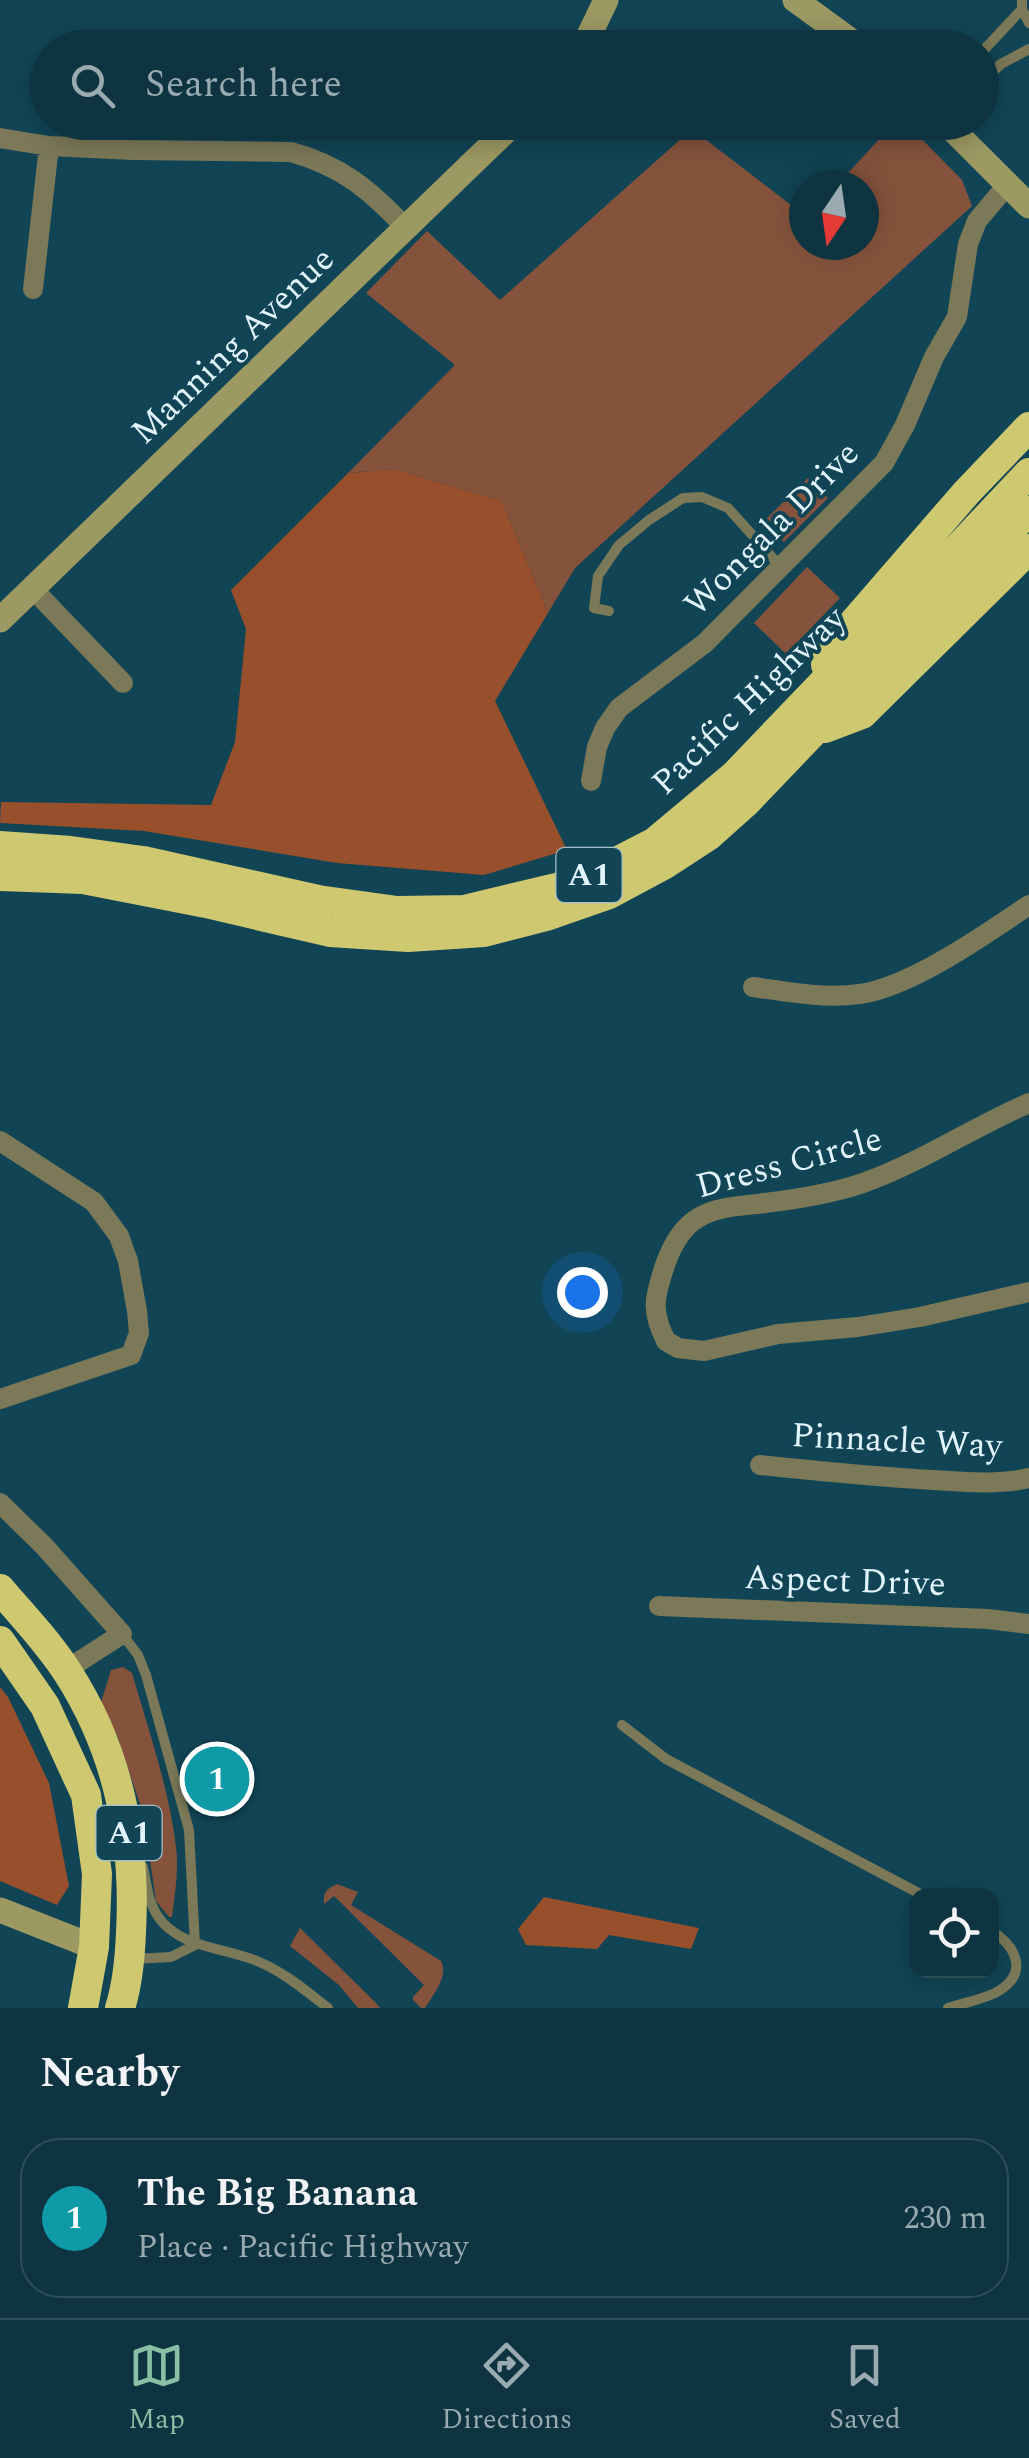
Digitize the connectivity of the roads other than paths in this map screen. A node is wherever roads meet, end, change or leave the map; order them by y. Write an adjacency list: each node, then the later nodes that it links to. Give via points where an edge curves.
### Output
1 (606, 0): 5 (street)
2 (795, 0): 6 (street)
3 (1022, 5): 4 (lane); 7 (lane)
4 (1029, 23)
5 (593, 30)
6 (836, 30)
7 (999, 32)
8 (1029, 49): 9 (lane)
9 (999, 66)
10 (0, 138): 13 (street)
11 (496, 140): 15 (street, Manning Avenue)
12 (963, 140): 14 (street)
13 (49, 146): 15 (street, via 291,152 356,180); 16 (street)
14 (1022, 197): 21 (street, Wongala Drive, via 977,222 957,316 884,463)
15 (406, 228): 22 (street, Manning Avenue)
16 (33, 290)
17 (1029, 427): 26 (highway, via 828,651)
18 (1029, 473): 26 (highway, Pacific Highway / A1)
19 (1029, 511): 27 (highway, Pacific Highway / A1)
20 (1029, 549): 27 (highway, via 862,714)
21 (780, 566): 23 (lane, via 728,508 702,497 683,498 620,545 598,576 594,608); 28 (street, Wongala Drive, via 705,643 619,708 605,728)
22 (32, 588): 24 (street, Manning Avenue); 25 (street)
23 (608, 611)
24 (0, 620)
25 (123, 683)
26 (823, 683): 29 (highway, Pacific Highway / A1, via 735,775 655,842 560,887 464,910 318,900 142,862)
27 (813, 733): 30 (highway, Pacific Highway / A1, via 708,836 665,864 609,894 484,932 408,938 330,932 83,879)
28 (591, 781)
29 (0, 846)
30 (0, 876)
31 (1029, 905): 32 (street, via 934,965 880,990 827,995)
32 (753, 988)
33 (1029, 1102): 35 (street, Dress Circle, via 862,1183 710,1211 670,1250 654,1310 666,1341 704,1351 778,1334 920,1317)
34 (0, 1141): 36 (street, via 94,1202 108,1220 128,1261 139,1333 131,1355)
35 (1029, 1292)
36 (0, 1399)
37 (760, 1465): 38 (street, Pinnacle Way, via 906,1479)
38 (1029, 1478)
39 (0, 1503): 44 (street)
40 (0, 1589): 46 (highway, A1)
41 (659, 1606): 43 (street, Aspect Drive)
42 (0, 1615): 46 (highway, via 48,1664)
43 (1029, 1624)
44 (122, 1634): 46 (street); 53 (lane, via 146,1675 189,1830)
45 (0, 1641): 48 (highway, A1, via 45,1706)
46 (66, 1670): 48 (highway, via 60,1684); 49 (highway, A1, via 112,1764)
47 (622, 1725): 50 (lane, via 666,1759)
48 (86, 1795): 54 (highway, A1, via 97,1874)
49 (129, 1834): 53 (lane, via 152,1908 170,1930); 54 (highway, via 115,1933); 55 (highway, A1)
50 (909, 1888)
51 (0, 1910): 54 (street)
52 (999, 1936): 60 (lane, via 1014,1953 1016,1968 1006,1986)
53 (195, 1944): 55 (lane, via 170,1957); 59 (lane, via 270,1967)
54 (94, 1947): 56 (highway, A1); 57 (highway, via 104,1966)
55 (130, 1960): 58 (highway, A1)
56 (83, 2008)
57 (103, 2008)
58 (120, 2008)
59 (328, 2008)
60 (948, 2008)

